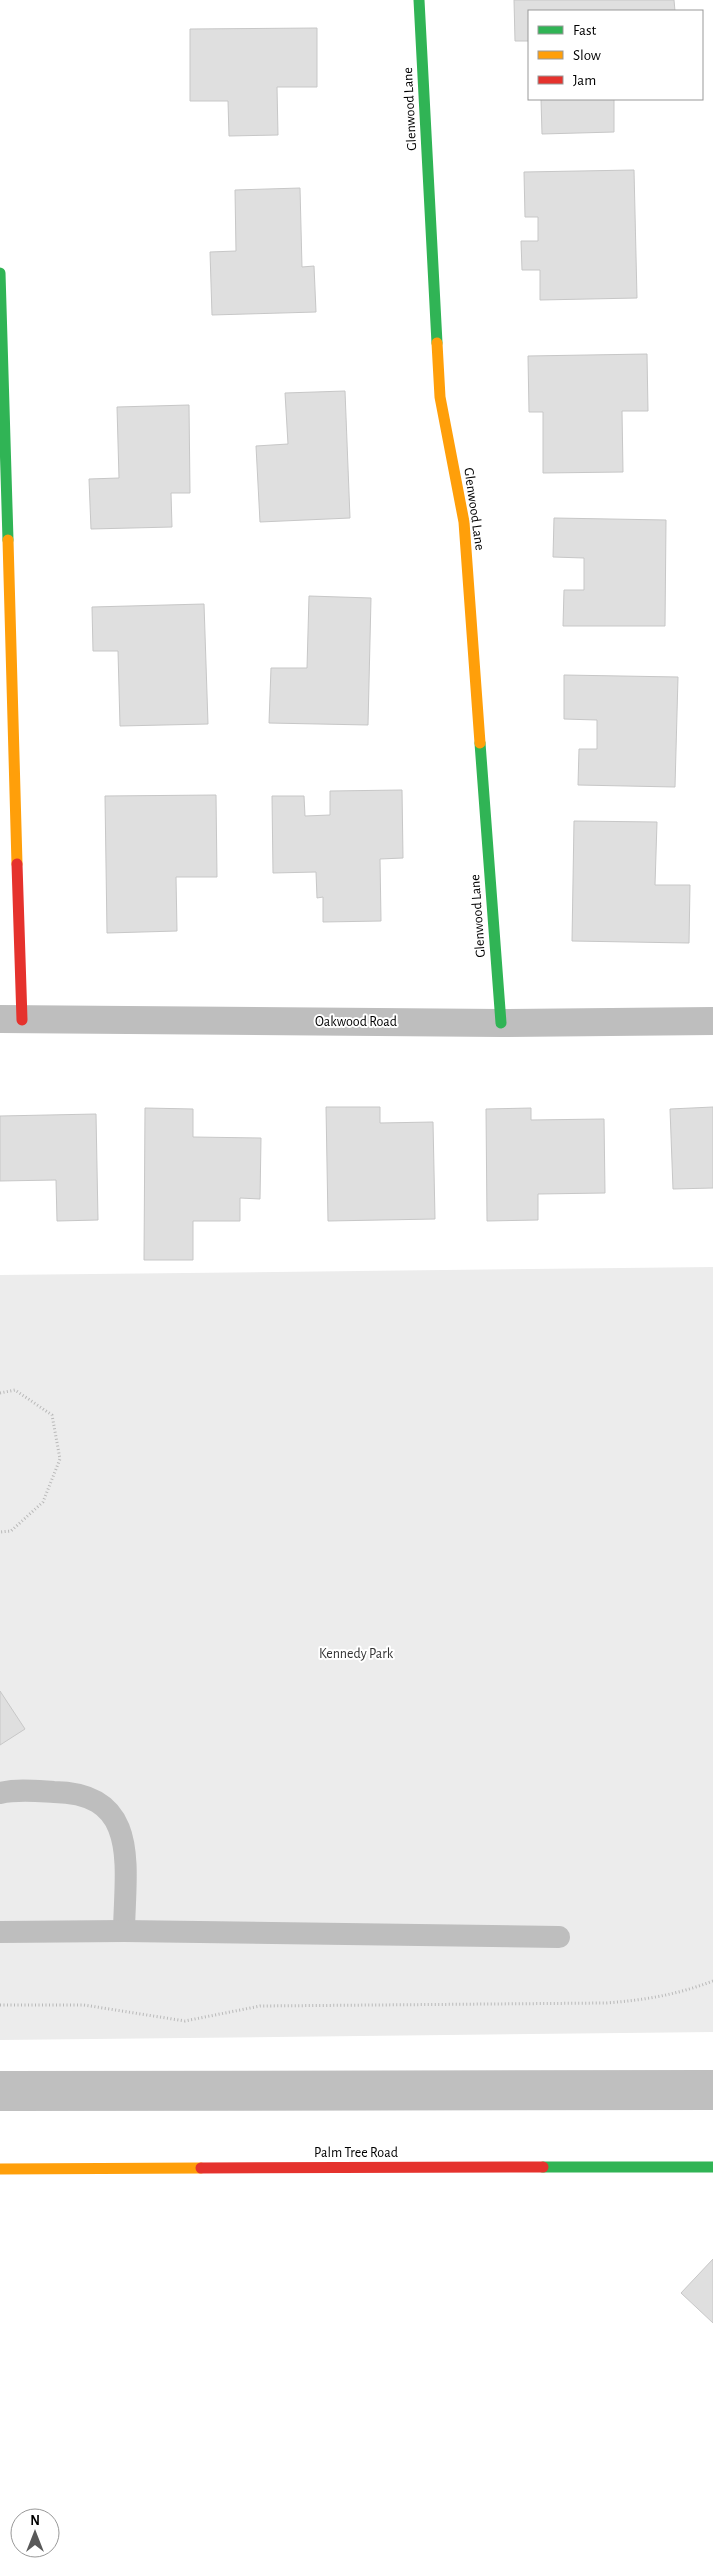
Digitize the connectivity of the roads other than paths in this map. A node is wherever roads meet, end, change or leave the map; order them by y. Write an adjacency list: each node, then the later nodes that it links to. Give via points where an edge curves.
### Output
1 (419, 0): 5 (street, Glenwood Lane, via 440,397 464,522)
2 (0, 274): 3 (street)
3 (11, 1019): 5 (street, Oakwood Road)
4 (713, 1021): 5 (street, Oakwood Road)
5 (501, 1023)
6 (0, 1793): 7 (lane, via 69,1792 93,1799 110,1811 119,1826 125,1851)
7 (124, 1931): 8 (lane); 9 (lane)
8 (0, 1932)
9 (559, 1937)
10 (713, 2167): 11 (street, Palm Tree Road)
11 (0, 2169)

